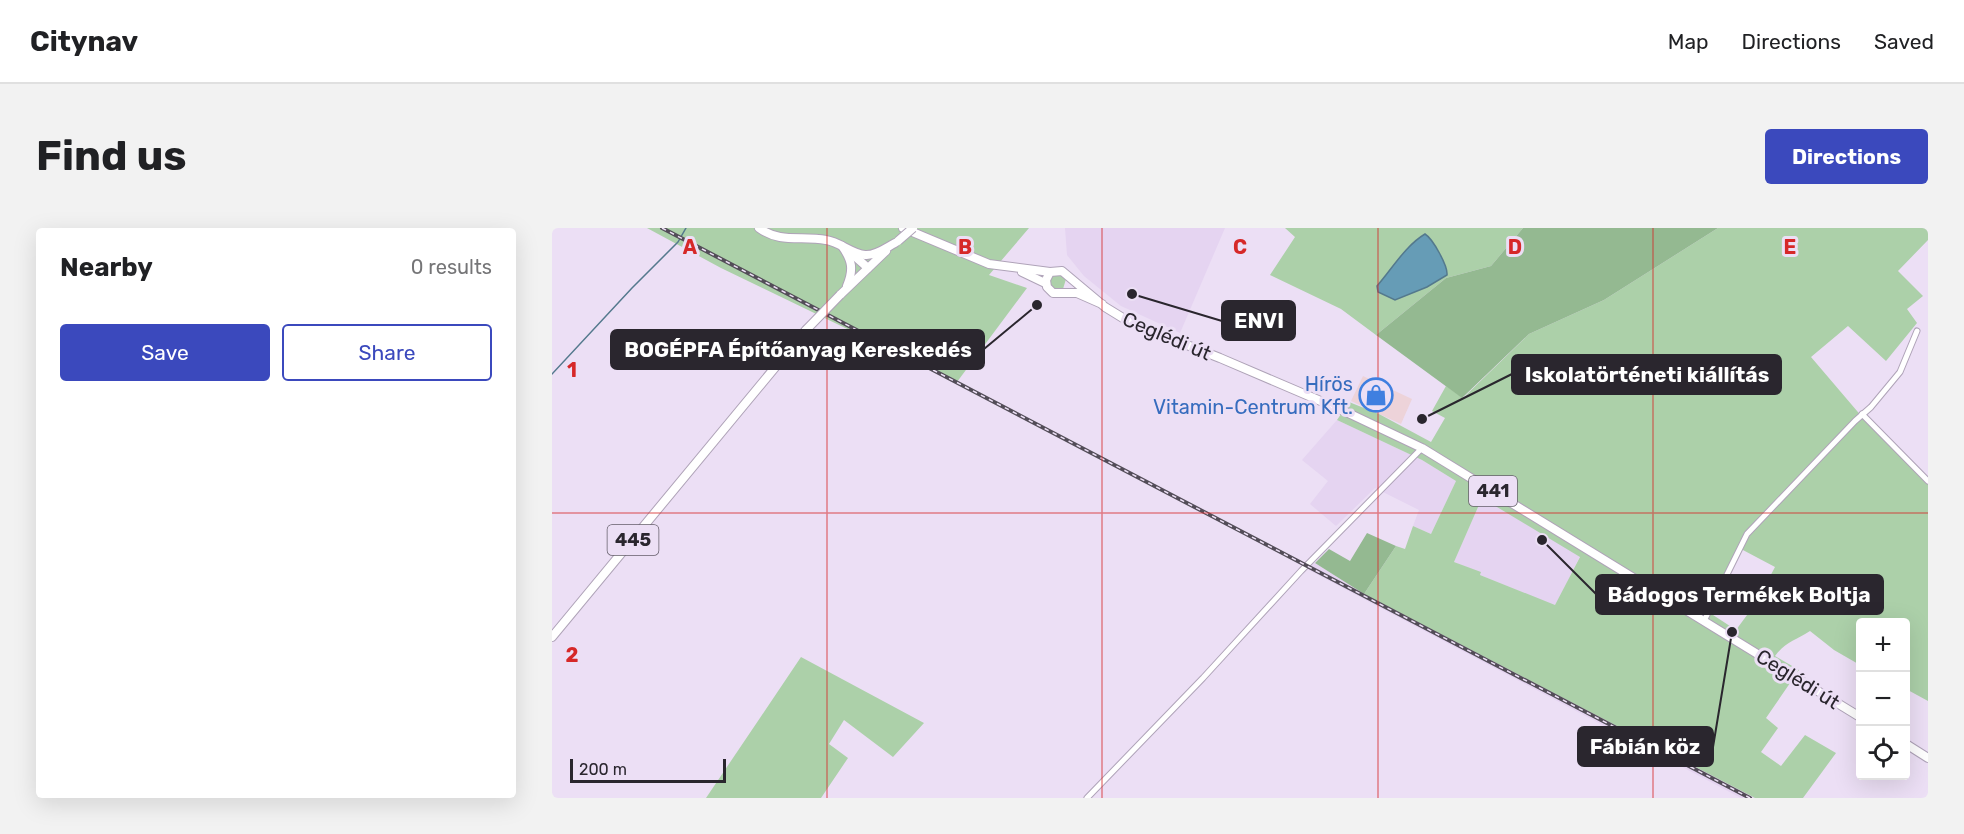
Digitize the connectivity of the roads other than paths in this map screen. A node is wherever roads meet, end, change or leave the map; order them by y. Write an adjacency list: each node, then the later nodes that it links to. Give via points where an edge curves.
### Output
1 (759, 228): 5 (main road, via 782,239 826,240)
2 (903, 228): 7 (main road, 441, via 989,264)
3 (913, 228): 4 (main road, 445, bridge)
4 (896, 242): 5 (main road, via 865,255); 6 (main road, 445)
5 (842, 245): 6 (main road); 11 (main road, via 852,267)
6 (868, 268): 11 (main road, 445)
7 (1010, 268): 8 (main road, 441); 10 (main road, 441)
8 (1050, 272): 9 (main road, 441, via 1059,270); 10 (main road)
9 (1068, 276): 12 (main road, via 1069,285); 13 (main road, Ceglédi út / 441)
10 (1045, 282): 12 (main road, 441, via 1053,293)
11 (842, 292): 19 (main road, 445, bridge, via 806,330)
12 (1063, 292): 13 (main road, Ceglédi út / 441, via 1077,293)
13 (1102, 304): 16 (main road, Ceglédi út / 441, via 1131,323 1344,411)
14 (1917, 331): 15 (street, via 1900,372)
15 (1862, 414): 17 (street); 18 (street, via 1747,534)
16 (1422, 448): 18 (main road, Ceglédi út / 441); 23 (street)
17 (1928, 481)
18 (1704, 621): 20 (main road, Ceglédi út / 441)
19 (552, 637)
20 (1856, 715)
21 (1910, 747): 22 (main road)
22 (1928, 758)
23 (1087, 798)

